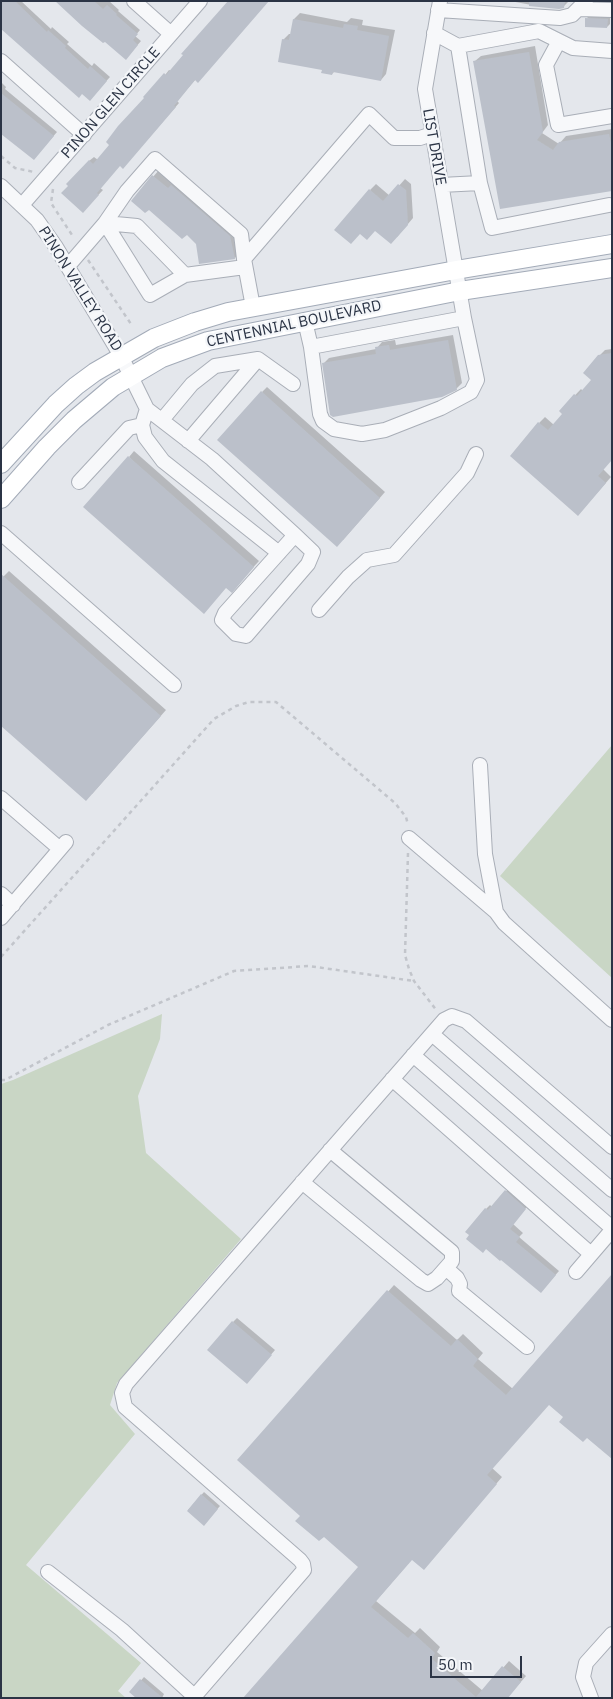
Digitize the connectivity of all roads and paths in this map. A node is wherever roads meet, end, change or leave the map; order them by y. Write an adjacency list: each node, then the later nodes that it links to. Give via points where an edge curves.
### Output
1 (134, 1): 8 (street)
2 (200, 1): 8 (street, PINON GLEN CIRCLE)
3 (583, 5): 5 (street, via 572,15 560,18); 6 (street)
4 (439, 6): 5 (street); 7 (street, LIST DRIVE)
5 (482, 7)
6 (612, 10)
7 (434, 33): 10 (street); 14 (street, LIST DRIVE, via 425,89)
8 (171, 34): 15 (street, PINON GLEN CIRCLE)
9 (559, 41): 10 (street, via 539,31); 11 (street, via 574,48); 13 (street, via 546,65 558,125)
10 (458, 46): 16 (street)
11 (612, 51)
12 (1, 61): 15 (street)
13 (612, 116)
14 (432, 134): 17 (street, LIST DRIVE); 23 (street, via 420,138 394,138 368,114)
15 (84, 135): 19 (street, PINON GLEN CIRCLE)
16 (480, 183): 17 (street); 20 (street, via 492,228)
17 (441, 185): 26 (street, LIST DRIVE)
18 (1, 186): 19 (street, PINON VALLEY ROAD)
19 (22, 204): 24 (street, PINON VALLEY ROAD, via 48,234)
20 (609, 205)
21 (106, 223): 23 (street, via 127,191 155,159 241,234); 24 (street); 27 (street, via 136,226); 27 (street, via 150,295)
22 (612, 244): 26 (main road, CENTENNIAL BOULEVARD)
23 (245, 263): 27 (street); 29 (street)
24 (68, 266): 33 (street, PINON VALLEY ROAD)
25 (612, 268): 28 (main road, CENTENNIAL BOULEVARD)
26 (456, 270): 28 (street, LIST DRIVE); 29 (main road, CENTENNIAL BOULEVARD)
27 (185, 275)
28 (460, 291): 30 (street, LIST DRIVE); 31 (main road, CENTENNIAL BOULEVARD)
29 (253, 307): 33 (main road, CENTENNIAL BOULEVARD, via 195,322 154,338)
30 (464, 318): 32 (street); 32 (street, LIST DRIVE, via 477,380 471,392 442,408 385,430 362,434 334,429 323,421)
31 (305, 321): 32 (street, LIST DRIVE); 35 (main road, CENTENNIAL BOULEVARD, via 208,341 162,358)
32 (311, 348)
33 (121, 356): 35 (street, PINON VALLEY ROAD); 42 (main road, CENTENNIAL BOULEVARD, via 76,386)
34 (258, 359): 36 (street); 38 (street, via 215,366 192,384); 40 (street)
35 (132, 376): 37 (street, PINON VALLEY ROAD); 44 (main road, CENTENNIAL BOULEVARD, via 113,387 74,420)
36 (293, 384)
37 (147, 409): 38 (street); 39 (street)
38 (162, 420): 40 (street)
39 (142, 425): 43 (street, via 129,428); 47 (street, via 145,437 163,461)
40 (188, 441): 46 (street)
41 (476, 454): 48 (street, via 467,473 394,555 367,560)
42 (1, 464)
43 (79, 482)
44 (1, 499)
45 (1, 533): 49 (street)
46 (295, 535): 47 (street); 47 (street, via 313,552 308,564 246,636 236,634 222,620 225,613)
47 (278, 553)
48 (319, 610)
49 (174, 685)
50 (480, 765): 55 (street, via 485,854)
51 (1, 798): 54 (street, via 63,845)
52 (409, 838): 55 (street); 57 (path, via 406,817 395,803 284,708 276,702 249,702 214,719); 58 (path, via 405,955)
53 (1, 894): 54 (street)
54 (13, 905): 56 (street)
55 (496, 912): 60 (street, via 504,923)
56 (1, 918)
57 (1, 958)
58 (414, 982): 59 (path); 63 (path, via 309,966 234,971 108,1025)
59 (444, 1020): 61 (street); 65 (street, via 452,1016 466,1021)
60 (612, 1020)
61 (432, 1034): 62 (street); 68 (street)
62 (413, 1055): 64 (street); 69 (street)
63 (1, 1080)
64 (392, 1080): 66 (street); 70 (street)
65 (612, 1147)
66 (330, 1150): 67 (street); 71 (street, via 452,1252 452,1261)
67 (302, 1182): 71 (street, via 421,1280 428,1284); 76 (street, via 126,1384 122,1393 125,1407 303,1564 304,1570)
68 (612, 1190)
69 (612, 1229): 70 (street)
70 (591, 1254): 72 (street)
71 (446, 1268): 73 (street, via 460,1284 459,1291)
72 (576, 1272)
73 (527, 1347)
74 (48, 1572): 76 (street, via 122,1630)
75 (612, 1634): 77 (street, via 586,1663 583,1677)
76 (194, 1697)
77 (591, 1698)

